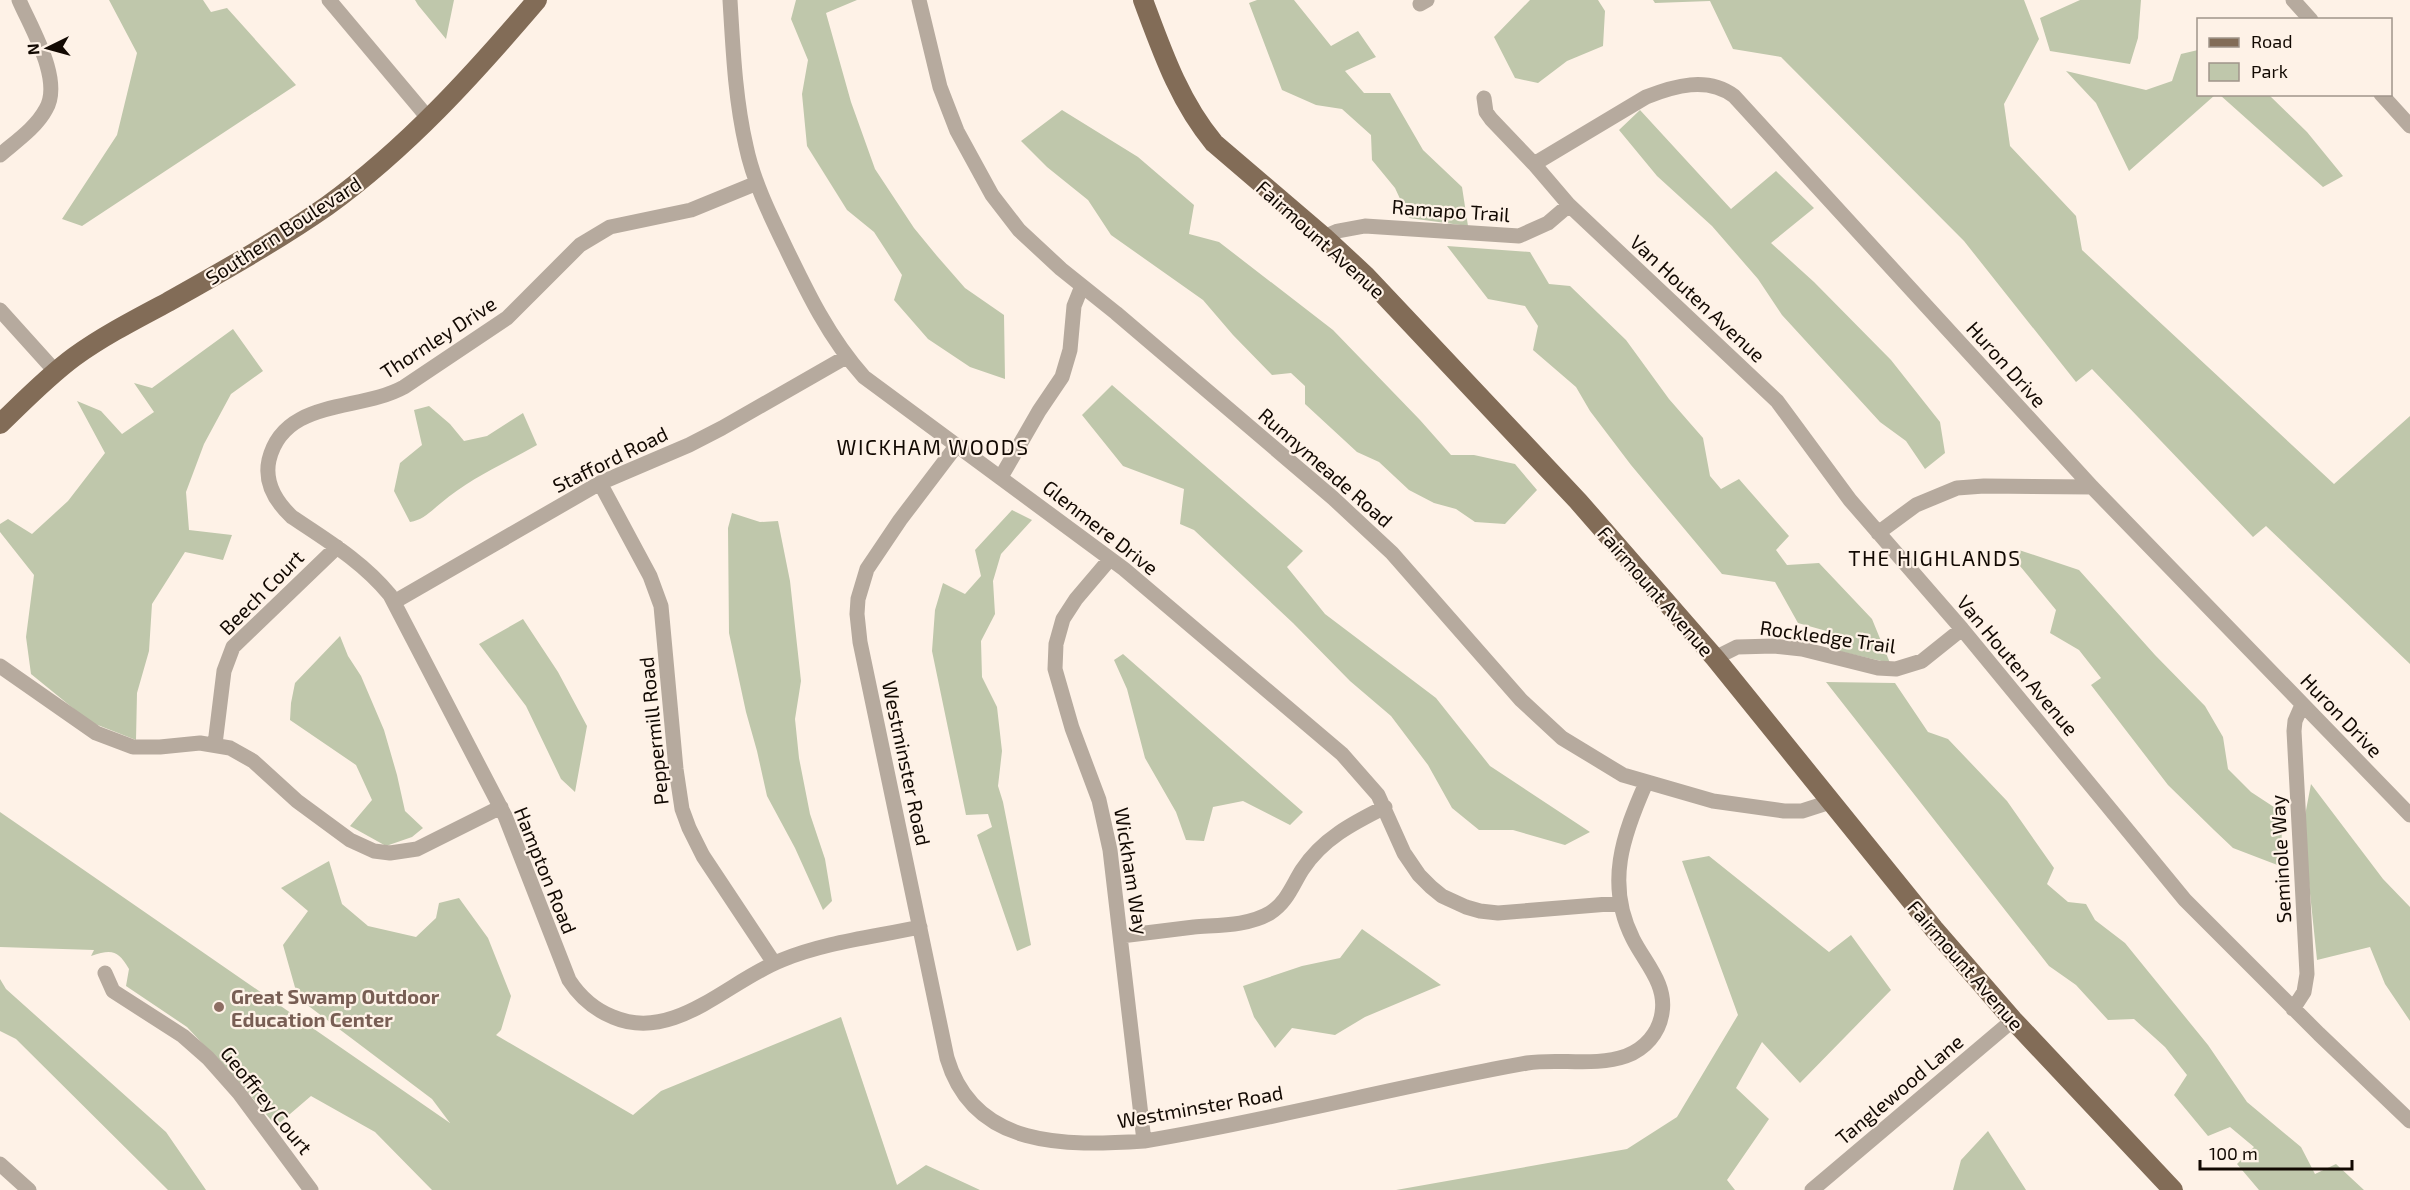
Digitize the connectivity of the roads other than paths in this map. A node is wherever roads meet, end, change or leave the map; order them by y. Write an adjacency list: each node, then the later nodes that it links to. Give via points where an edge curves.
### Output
1 (18, 0): 13 (street, via 48,67 50,100 40,118)
2 (329, 0): 11 (street)
3 (537, 0): 11 (main road, Southern Boulevard)
4 (730, 0): 15 (street, Glenmere Drive, via 739,109)
5 (920, 0): 18 (street, Runnymeade Road, via 939,87 981,176 1019,230)
6 (1143, 0): 17 (main road, Fairmount Avenue, via 1166,61 1201,128 1233,161)
7 (2293, 0): 8 (street)
8 (2309, 18)
9 (2383, 96): 12 (street)
10 (1484, 98): 14 (street, Van Houten Avenue, via 1491,119)
11 (429, 119): 21 (main road, Southern Boulevard, via 391,156 326,207)
12 (2410, 126)
13 (0, 155)
14 (1534, 164): 16 (street, Van Houten Avenue); 26 (street, Huron Drive, via 1661,91 1702,84 1726,90)
15 (757, 183): 20 (street, Glenmere Drive, via 826,328); 28 (street, Thornley Drive, via 691,210 601,231 580,245 507,318 404,387 390,395 314,414 289,426 271,454 271,490 292,517)
16 (1569, 205): 17 (street, Ramapo Trail, via 1548,223 1519,236 1365,226); 27 (street, Van Houten Avenue, via 1698,330 1762,385)
17 (1324, 237): 32 (main road, Fairmount Avenue, via 1578,501)
18 (1082, 286): 24 (street, via 1074,306 1070,350 1062,377); 36 (street, Runnymeade Road, via 1333,498 1392,553 1521,700 1562,738 1623,775)
19 (0, 310): 21 (street)
20 (846, 357): 23 (street, Glenmere Drive, via 864,377); 25 (street, Stafford Road, via 714,432)
21 (55, 371): 22 (main road, Southern Boulevard)
22 (0, 424)
23 (957, 446): 24 (street, Glenmere Drive); 42 (street, Westminster Road, via 874,557 862,584 857,614)
24 (1001, 477): 29 (street, Glenmere Drive)
25 (600, 483): 30 (street, Stafford Road); 44 (street, Peppermill Road, via 650,576 660,606 682,809 702,856)
26 (2092, 487): 27 (street, via 1957,488 1916,505); 34 (street, Huron Drive)
27 (1878, 533): 31 (street, Van Houten Avenue)
28 (337, 547): 30 (street, Thornley Drive, via 373,576); 35 (street, Beech Court, via 233,647 224,671)
29 (1110, 559): 39 (street, Glenmere Drive, via 1342,754); 43 (street, Wickham Way, via 1063,619 1055,669 1102,812)
30 (394, 602): 38 (street, Thornley Drive)
31 (1962, 629): 32 (street, Rockledge Trail, via 1922,661 1896,669 1878,669 1802,649 1774,646 1737,647); 46 (street, Van Houten Avenue, via 2185,900)
32 (1714, 658): 37 (main road, Fairmount Avenue)
33 (0, 666): 35 (street, Hampton Road, via 108,739 133,747)
34 (2302, 705): 40 (street, Huron Drive); 46 (street, Seminole Way, via 2294,731 2307,974 2304,992)
35 (215, 744): 38 (street, Hampton Road, via 247,758 350,840 374,851 417,849)
36 (1646, 783): 37 (street, Runnymeade Road, via 1713,801 1784,811 1802,811); 41 (street, Westminster Road, via 1624,838 1619,872)
37 (1830, 802): 47 (main road, Fairmount Avenue)
38 (501, 807): 44 (street, Hampton Road, via 569,980 589,1005 604,1014 631,1024 668,1021)
39 (1385, 807): 41 (street, Glenmere Drive, via 1404,853 1419,876 1442,896 1466,907 1516,912); 43 (street, via 1333,837 1302,870 1279,906 1262,917)
40 (2410, 815)
41 (1621, 903): 49 (street, Westminster Road, via 1634,940 1662,994 1662,1016 1657,1028 1644,1046 1633,1053 1604,1060 1528,1063)
42 (920, 927): 44 (street, Hampton Road, via 823,947); 49 (street, Westminster Road, via 952,1075 982,1115 1015,1132 1057,1141)
43 (1121, 936): 49 (street, Wickham Way)
44 (774, 963)
45 (105, 973): 51 (street, Geoffrey Court, via 113,991 183,1036 208,1058 239,1093)
46 (2293, 1009): 48 (street, Van Houten Avenue)
47 (2013, 1020): 53 (street, Tanglewood Lane); 54 (main road, Fairmount Avenue)
48 (2410, 1121)
49 (1144, 1141)
50 (0, 1164): 52 (street)
51 (306, 1188)
52 (29, 1190)
53 (1812, 1190)
54 (2172, 1190)

